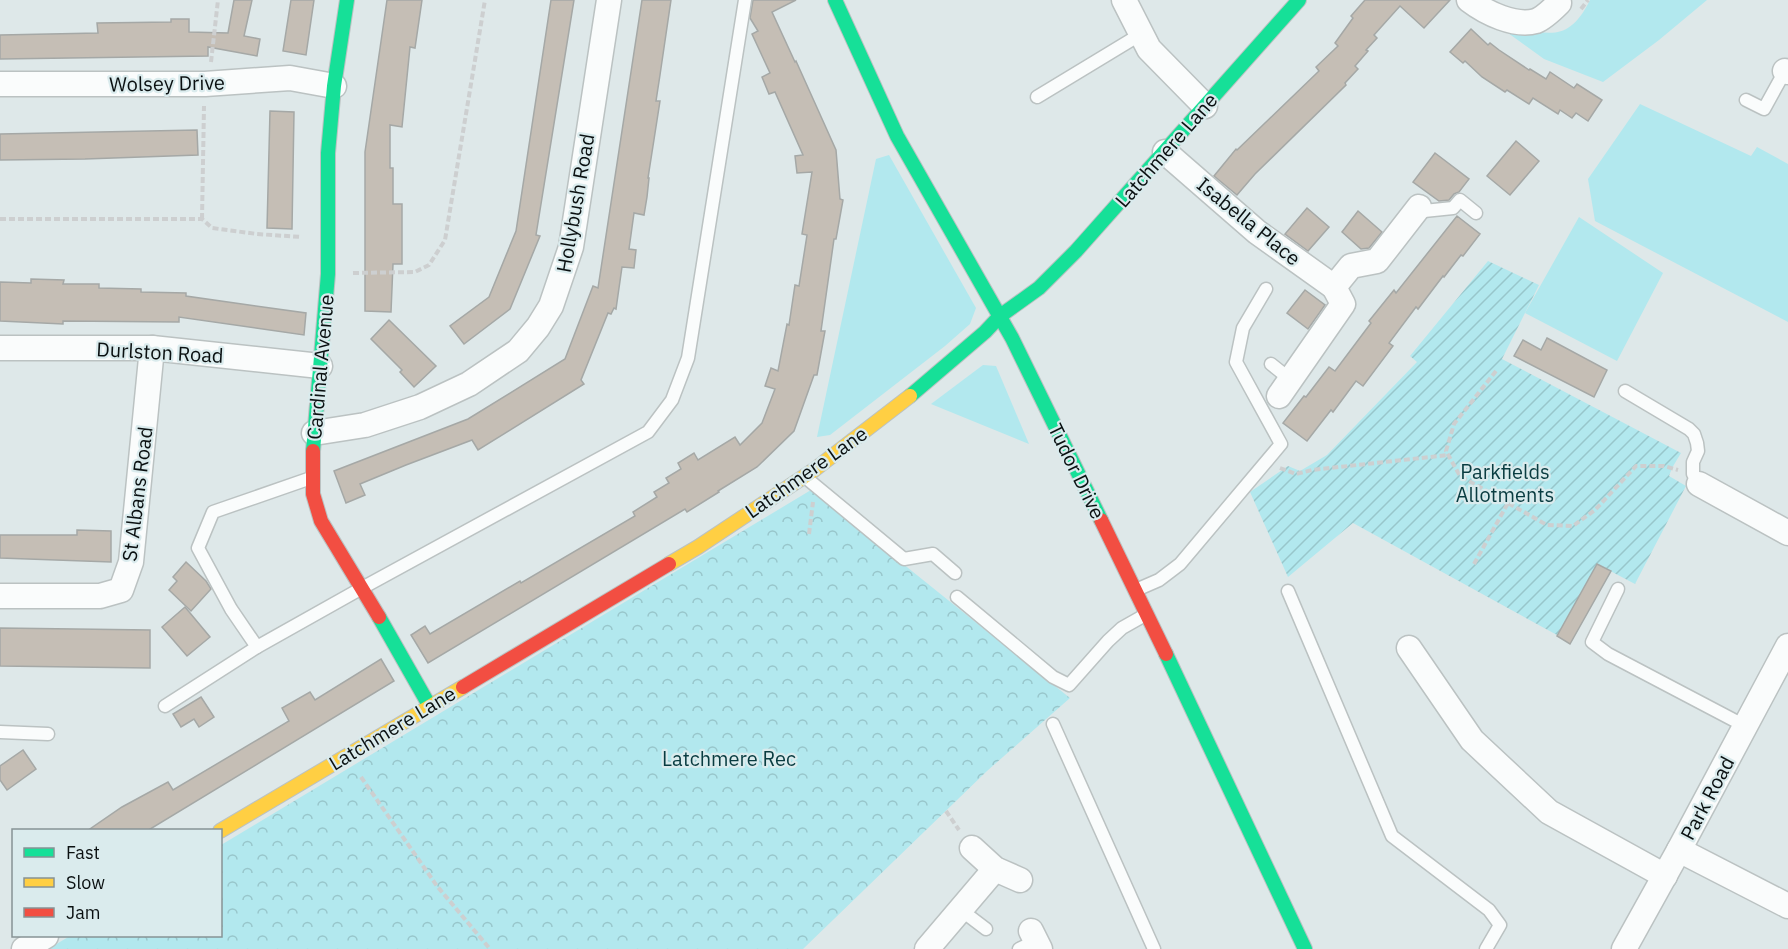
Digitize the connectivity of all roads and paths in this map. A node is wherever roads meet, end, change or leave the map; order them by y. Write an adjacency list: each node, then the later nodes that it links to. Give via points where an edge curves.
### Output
1 (218, 0): 14 (path)
2 (347, 0): 15 (street, Cardinal Avenue)
3 (485, 0): 25 (path, via 445,240 429,265 415,272)
4 (609, 0): 36 (street, Hollybush Road, via 572,247 551,306 538,327 518,351 470,384 420,407 365,425)
5 (744, 0): 48 (lane, via 688,358 672,400 648,432)
6 (836, 0): 28 (street, Tudor Drive, via 897,136)
7 (1124, 0): 11 (street)
8 (1299, 0): 18 (street, Latchmere Lane)
9 (1469, 0): 10 (street, via 1503,18 1520,22 1538,20)
10 (1559, 3)
11 (1141, 34): 16 (lane); 18 (street, via 1149,49)
12 (1787, 71): 17 (lane, via 1764,109)
13 (0, 84): 14 (street, Wolsey Drive)
14 (207, 84): 15 (street, Wolsey Drive, via 290,78); 23 (path)
15 (334, 86): 24 (street, Cardinal Avenue, via 328,153)
16 (1037, 97)
17 (1746, 100)
18 (1205, 106): 19 (street, Latchmere Lane)
19 (1166, 152): 26 (street, Isabella Place, via 1257,232); 28 (street, Latchmere Lane, via 1039,288)
20 (1419, 207): 21 (lane, via 1424,211 1453,208 1460,200); 26 (street, via 1377,261 1351,266)
21 (1476, 213)
22 (0, 219): 23 (path)
23 (202, 219): 24 (path, via 212,228 228,231)
24 (329, 239): 25 (street, Cardinal Avenue)
25 (328, 274): 32 (street, Cardinal Avenue)
26 (1334, 287): 34 (street, via 1343,304)
27 (1266, 289): 38 (lane, via 1243,328 1236,362 1281,444)
28 (1000, 316): 40 (street, Latchmere Lane, via 919,389); 50 (street, Tudor Drive)
29 (0, 348): 30 (street, Durlston Road)
30 (153, 348): 32 (street, Durlston Road); 52 (street, St Albans Road, via 131,562 121,590 100,596)
31 (1271, 364): 34 (lane)
32 (320, 366): 36 (street, Cardinal Avenue)
33 (1497, 372): 37 (path, via 1454,424)
34 (1285, 388)
35 (1625, 391): 41 (lane, via 1694,434 1698,451 1693,462)
36 (314, 433): 39 (street, Cardinal Avenue)
37 (1448, 454): 38 (path, via 1296,474); 43 (path, via 1460,476)
38 (1266, 461): 50 (lane, via 1180,564)
39 (312, 477): 48 (street, Cardinal Avenue, via 321,520); 55 (lane, via 213,512 198,548)
40 (804, 477): 42 (lane); 58 (street, Latchmere Lane, via 698,547)
41 (1696, 479): 43 (path, via 1664,466 1636,466 1595,510 1572,526 1547,525); 44 (street)
42 (817, 488): 45 (path); 47 (lane, via 904,560 933,554)
43 (1508, 502): 46 (path)
44 (1788, 533)
45 (808, 534)
46 (1474, 564)
47 (955, 573)
48 (362, 588): 55 (lane); 58 (street, Cardinal Avenue)
49 (1618, 589): 61 (lane, via 1592,642)
50 (1135, 591): 54 (street, Tudor Drive)
51 (1288, 591): 80 (lane, via 1392,836 1488,910 1500,925)
52 (0, 596)
53 (957, 597): 54 (lane, via 1069,686 1122,628)
54 (1146, 615): 79 (street, Tudor Drive)
55 (257, 647): 59 (lane)
56 (1409, 648): 69 (street, via 1472,740 1549,812)
57 (1785, 659): 61 (street, Park Road)
58 (429, 705): 64 (street, Latchmere Lane)
59 (165, 706)
60 (1053, 724): 78 (lane)
61 (1745, 726): 67 (street, Park Road)
62 (0, 732): 63 (lane)
63 (48, 734)
64 (346, 755): 65 (street, Latchmere Lane); 76 (path, via 437,886)
65 (222, 830)
66 (972, 848): 68 (street)
67 (1679, 850): 69 (street, Park Road); 71 (street)
68 (995, 868): 70 (street); 72 (street)
69 (1665, 876): 81 (street, Park Road)
70 (1020, 880)
71 (1788, 906)
72 (961, 910): 73 (lane); 77 (street)
73 (986, 928)
74 (44, 937): 75 (street)
75 (24, 949)
76 (490, 949)
77 (927, 949)
78 (1154, 949)
79 (1305, 949)
80 (1486, 949)
81 (1624, 949)

